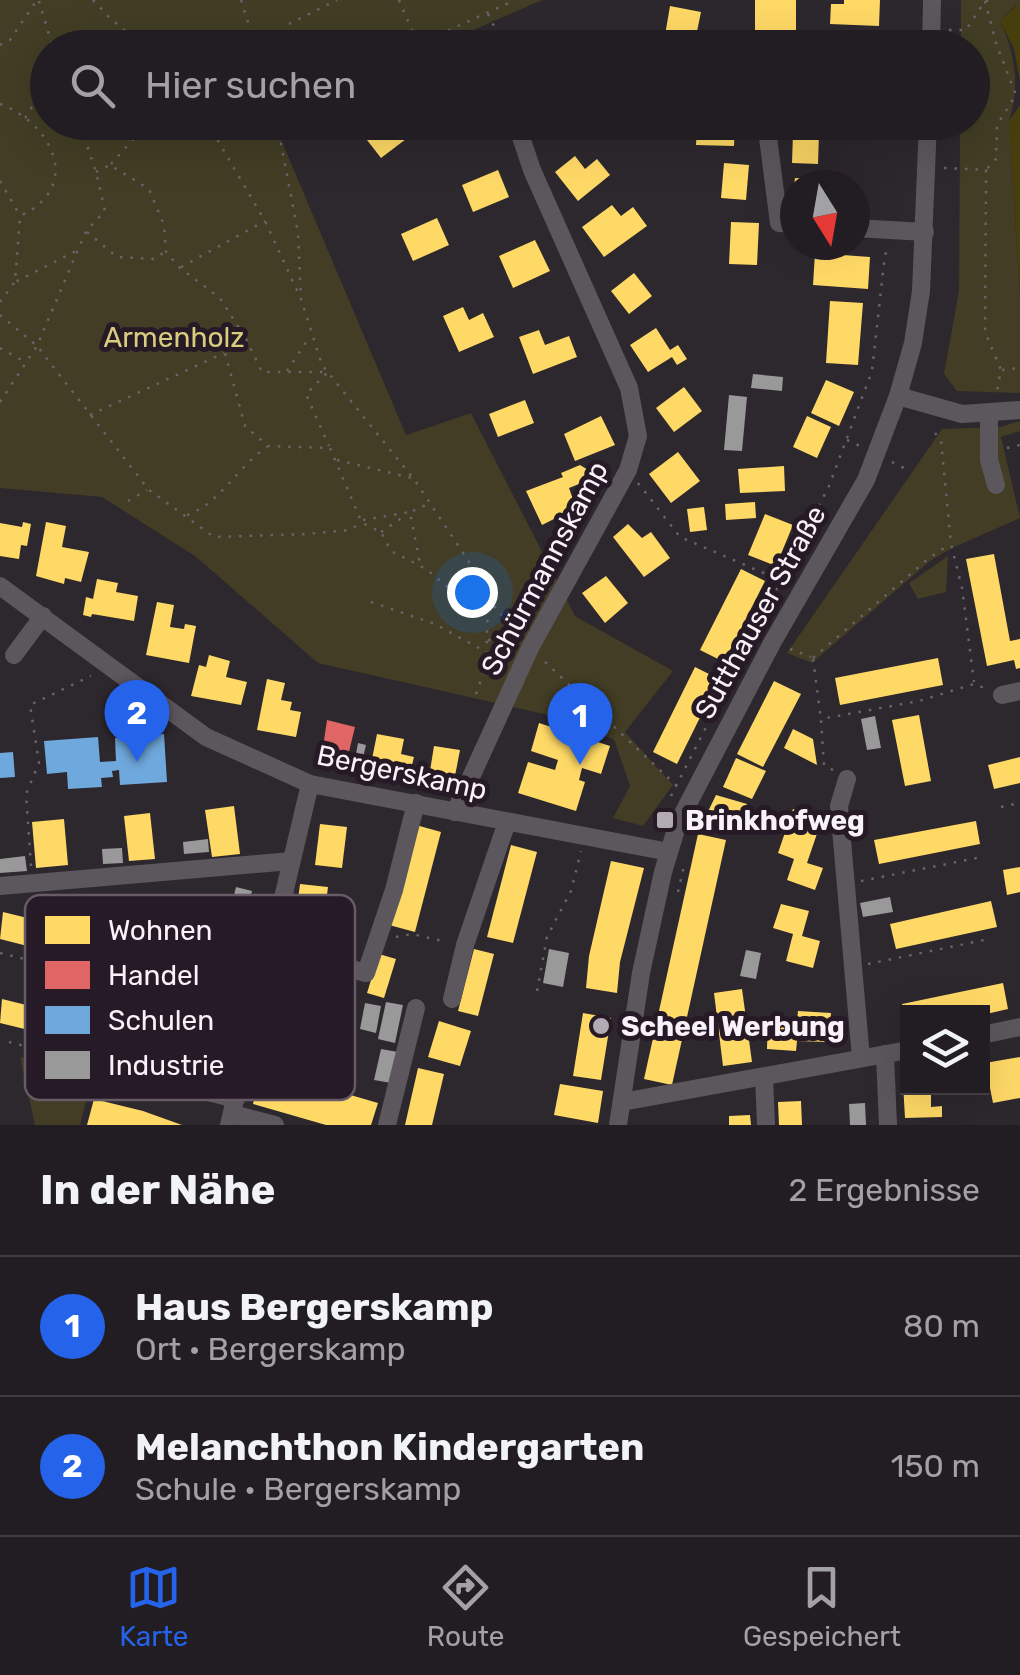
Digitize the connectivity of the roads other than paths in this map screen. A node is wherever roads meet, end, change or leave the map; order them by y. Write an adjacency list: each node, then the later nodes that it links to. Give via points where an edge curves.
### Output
1 (932, 0): 2 (street)
2 (932, 30)
3 (522, 140): 19 (street, Schürmannskamp, via 629,388 638,436 628,470 528,646)
4 (768, 140): 6 (street)
5 (928, 140): 8 (street, Sutthauser Straße)
6 (780, 224)
7 (870, 229): 8 (street)
8 (925, 232): 9 (street, Sutthauser Straße, via 913,344)
9 (898, 396): 11 (street, via 962,414); 21 (street, Sutthauser Straße, via 866,480 689,798)
10 (1020, 410): 11 (street)
11 (990, 413): 12 (street)
12 (996, 485)
13 (0, 586): 14 (street, Bergerskamp)
14 (43, 616): 15 (street); 17 (street, Bergerskamp, via 206,736)
15 (14, 655)
16 (847, 779): 32 (street, via 839,806)
17 (310, 784): 18 (street, Bergerskamp); 22 (street)
18 (416, 803): 19 (street, Bergerskamp); 25 (street, via 380,939 366,972)
19 (455, 812): 20 (street, Bergerskamp)
20 (507, 822): 21 (street, Bergerskamp); 26 (street)
21 (677, 856): 35 (street, Sutthauser Straße, via 641,973)
22 (291, 860): 23 (street); 24 (street)
23 (0, 886)
24 (282, 895)
25 (355, 969)
26 (452, 998)
27 (416, 1008): 38 (street)
28 (1020, 1027): 29 (street)
29 (990, 1033)
30 (900, 1051): 31 (street)
31 (885, 1054): 32 (street); 41 (street)
32 (861, 1058): 33 (street)
33 (764, 1077): 35 (street); 40 (street)
34 (201, 1100): 36 (street)
35 (622, 1102): 39 (street, Sutthauser Straße)
36 (233, 1113): 37 (street)
37 (276, 1125)
38 (387, 1125)
39 (618, 1125)
40 (766, 1125)
41 (888, 1125)

